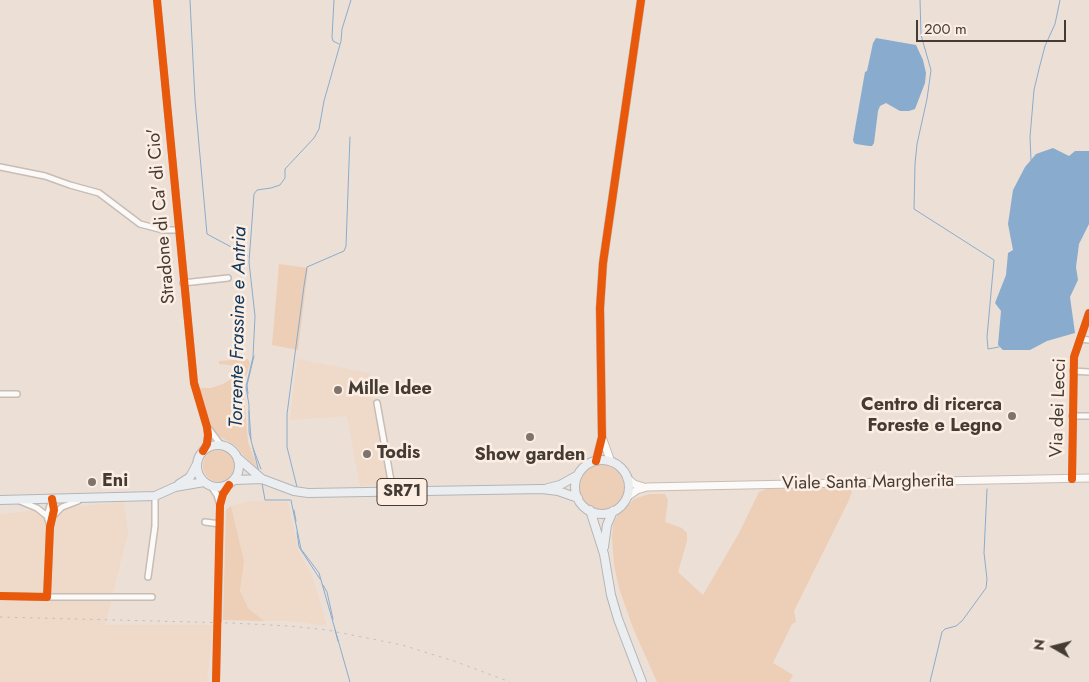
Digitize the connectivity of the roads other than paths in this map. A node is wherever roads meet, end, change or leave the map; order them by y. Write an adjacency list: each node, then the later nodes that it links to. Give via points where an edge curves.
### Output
1 (157, 0): 4 (street, Stradone di Ca' di Cio')
2 (641, 0): 18 (street, via 603,263 600,308)
3 (0, 167): 4 (street, via 45,176 98,193 140,224)
4 (179, 230): 6 (street, Stradone di Ca' di Cio')
5 (228, 278): 6 (street)
6 (183, 283): 17 (street, Stradone di Ca' di Cio', via 190,364)
7 (1089, 313): 8 (street, Via dei Lecci)
8 (1080, 339): 9 (street, Via dei Lecci); 10 (street, Via dei Lecci, via 1074,354)
9 (1089, 340)
10 (1073, 371): 11 (street); 15 (street, Via dei Lecci)
11 (1089, 372)
12 (0, 394): 13 (street)
13 (17, 394)
14 (377, 403): 36 (street)
15 (1072, 416): 16 (street); 28 (street, Via dei Lecci)
16 (1089, 416)
17 (207, 427): 19 (street); 20 (street, via 207,444)
18 (602, 437): 22 (street); 23 (street)
19 (222, 445): 20 (main road); 21 (main road, SR71)
20 (203, 451): 24 (main road)
21 (239, 459): 29 (main road, SR71); 31 (main road, via 239,474)
22 (596, 461): 23 (main road); 25 (main road, SR71, via 586,466)
23 (611, 462): 26 (main road)
24 (197, 464): 30 (main road); 33 (main road, via 190,477)
25 (578, 476): 35 (main road, SR71); 40 (main road)
26 (628, 478): 34 (street, Viale Santa Margherita, via 634,484); 38 (main road)
27 (1089, 478): 28 (street, Viale Santa Margherita)
28 (1072, 479): 34 (street, Viale Santa Margherita)
29 (262, 480): 31 (main road, SR71); 36 (main road, SR71, via 308,493)
30 (204, 482): 32 (main road); 33 (main road)
31 (232, 482): 32 (main road, SR71, via 217,488); 44 (street)
32 (211, 486): 44 (street)
33 (175, 487): 37 (main road)
34 (647, 487): 38 (street, Viale Santa Margherita)
35 (542, 489): 36 (main road, SR71); 40 (main road, SR71)
36 (393, 492)
37 (155, 496): 39 (main road); 51 (street)
38 (627, 497): 46 (main road)
39 (87, 498): 41 (main road); 47 (street, via 62,507)
40 (578, 498): 45 (main road, SR71)
41 (52, 499): 43 (main road); 47 (street, via 54,510)
42 (0, 500): 43 (main road)
43 (17, 500): 47 (street)
44 (220, 505): 49 (street)
45 (590, 510): 46 (main road, via 601,514); 50 (main road)
46 (613, 511): 50 (main road, via 606,529)
47 (50, 517): 54 (street)
48 (205, 522): 49 (street)
49 (220, 524): 55 (street)
50 (604, 554): 58 (main road, via 616,612)
51 (148, 577)
52 (0, 596): 54 (street)
53 (152, 596): 54 (street)
54 (47, 597)
55 (218, 620)
56 (217, 635): 57 (street)
57 (216, 682)
58 (642, 682)

